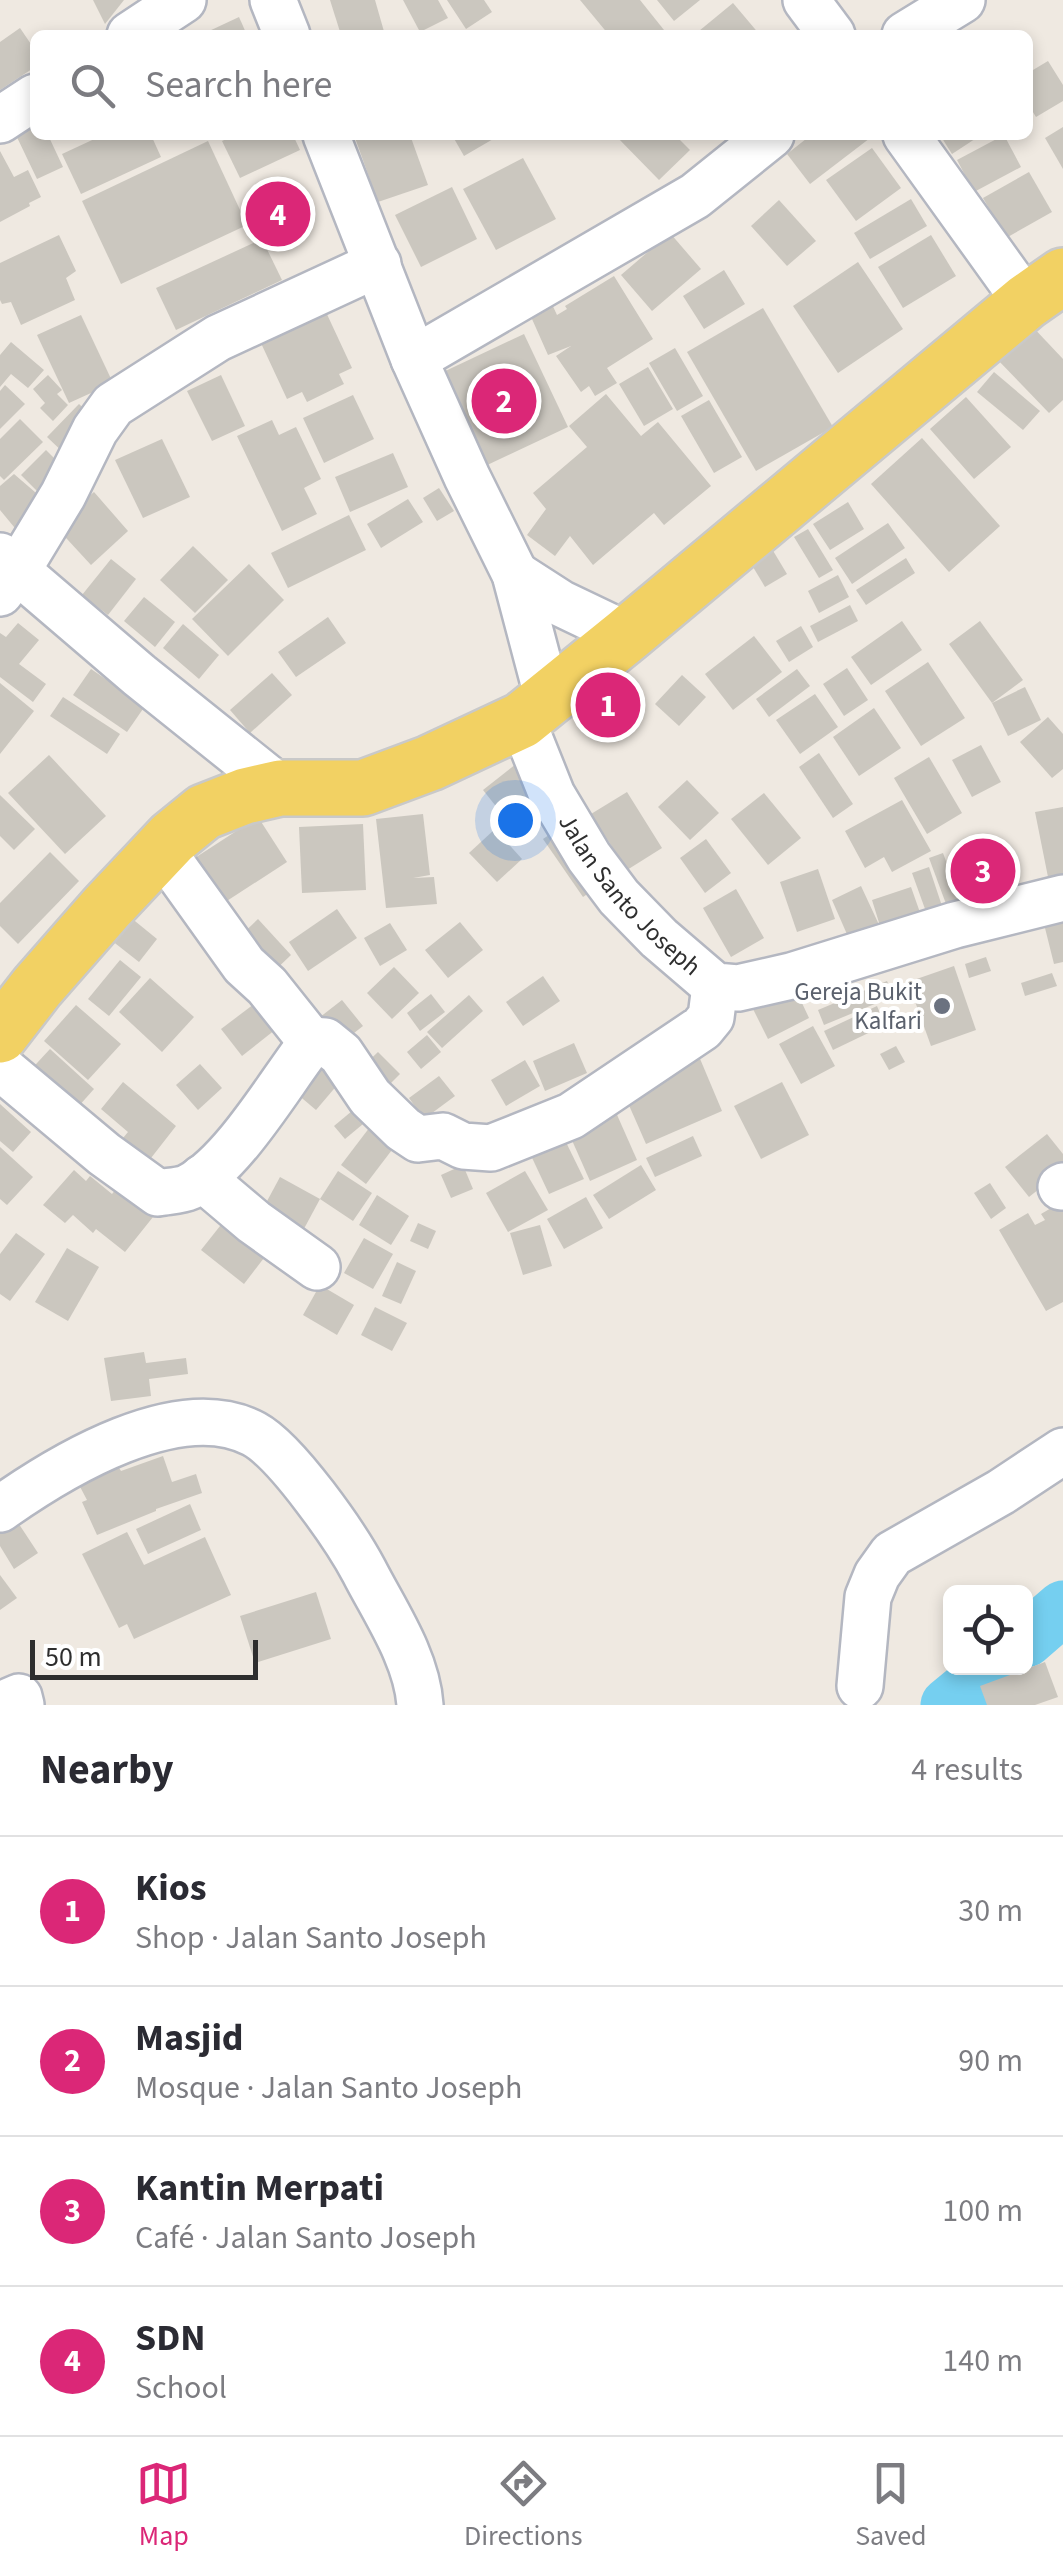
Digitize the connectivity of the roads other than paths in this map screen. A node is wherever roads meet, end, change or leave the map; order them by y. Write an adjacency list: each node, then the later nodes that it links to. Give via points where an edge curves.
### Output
1 (184, 0): 5 (street)
2 (273, 0): 6 (street)
3 (806, 0): 7 (street)
4 (962, 0): 8 (street)
5 (138, 30)
6 (285, 30)
7 (828, 30)
8 (914, 30)
9 (30, 101): 10 (street)
10 (0, 120)
11 (328, 140): 14 (street, Jalan Santo Joseph)
12 (764, 140): 16 (street, via 695,196)
13 (911, 140): 15 (street)
14 (378, 264): 16 (street, Jalan Santo Joseph); 17 (street, via 218,338 113,405 63,495)
15 (1045, 289): 19 (main road)
16 (414, 359): 18 (street, Jalan Santo Joseph)
17 (6, 573): 21 (street)
18 (516, 574): 19 (street); 20 (street, Jalan Santo Joseph)
19 (627, 636): 20 (main road)
20 (535, 709): 21 (main road, via 430,764 363,788); 24 (street, Jalan Santo Joseph, via 552,795 589,857 659,938)
21 (280, 788): 22 (main road, via 204,812)
22 (161, 849): 25 (main road); 26 (street, via 244,965)
23 (1063, 898): 24 (street, Jalan Santo Joseph, via 791,976)
24 (715, 986): 26 (street, via 711,1016 702,1028 571,1116 492,1148 443,1136 418,1139 370,1098 341,1054)
25 (0, 1035)
26 (310, 1040): 28 (street, via 232,1150)
27 (0, 1067): 28 (street, via 158,1193 186,1189)
28 (202, 1178): 29 (street)
29 (318, 1267)
30 (1063, 1451): 32 (street, via 892,1554 868,1597)
31 (0, 1509): 33 (street, via 132,1435 177,1424 222,1424 255,1435 288,1465 350,1545 404,1651)
32 (860, 1686)
33 (412, 1701)
34 (1, 1705): 35 (street, via 19,1697)
35 (20, 1705)

